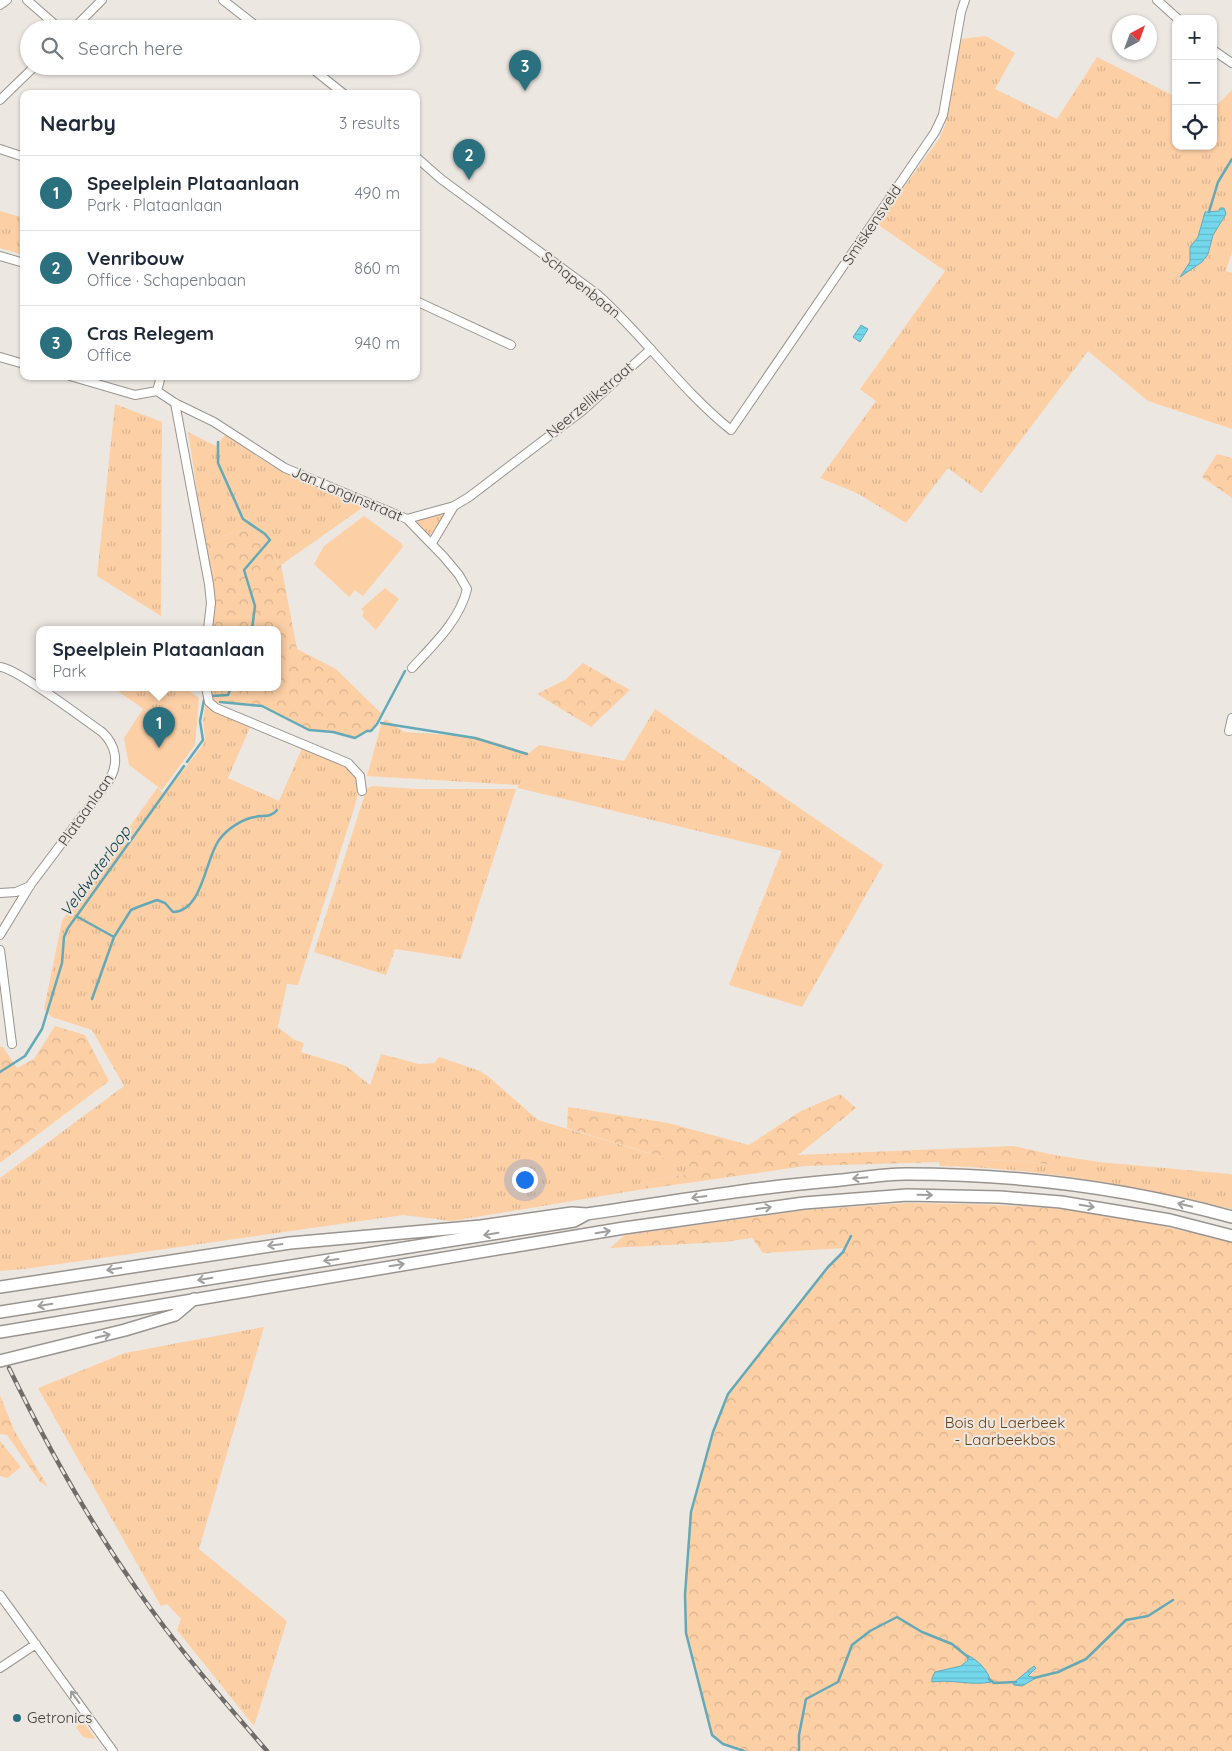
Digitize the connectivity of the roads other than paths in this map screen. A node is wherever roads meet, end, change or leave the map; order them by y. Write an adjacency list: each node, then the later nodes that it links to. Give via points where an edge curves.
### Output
1 (7, 0): 7 (street)
2 (27, 0): 9 (street)
3 (102, 0): 10 (street)
4 (223, 0): 11 (street)
5 (965, 0): 32 (street, Smiskensveld, via 943,115 935,132)
6 (1157, 0): 8 (street)
7 (0, 6)
8 (1174, 15)
9 (50, 20)
10 (82, 20)
11 (249, 20)
12 (1217, 53): 13 (street)
13 (1232, 64)
14 (26, 75): 17 (street)
15 (320, 75): 16 (street)
16 (339, 90)
17 (0, 100)
18 (1, 148): 19 (street)
19 (20, 155)
20 (420, 161): 25 (street, Schapenbaan, via 597,294)
21 (0, 256): 22 (street)
22 (20, 262)
23 (420, 303): 24 (street)
24 (511, 345)
25 (651, 348): 32 (street, Schapenbaan, via 691,394); 33 (street, Neerzellikstraat, via 582,410)
26 (0, 357): 27 (street)
27 (20, 363)
28 (84, 380): 30 (street, via 135,395)
29 (160, 380): 30 (street)
30 (158, 391): 31 (street, Jan Longinstraat)
31 (175, 403): 34 (street, Jan Longinstraat, via 214,422 285,468); 36 (street, via 209,584)
32 (731, 430)
33 (454, 506): 34 (street); 35 (street)
34 (407, 519): 35 (street, Jan Longinstraat)
35 (432, 543): 38 (street, Jan Longinstraat, via 467,589 445,632)
36 (208, 626)
37 (0, 667): 39 (street, Plataanlaan)
38 (412, 668)
39 (36, 687)
40 (42, 691): 45 (street, Plataanlaan, via 112,742 116,765 110,779)
41 (207, 691): 44 (street, via 209,702 216,708 348,763 360,776)
42 (1232, 718): 43 (street)
43 (1229, 731)
44 (362, 791)
45 (31, 884): 46 (street, via 16,892); 47 (street, Plataanlaan)
46 (0, 893)
47 (0, 935)
48 (0, 950): 49 (street)
49 (12, 1044)
50 (587, 1214): 51 (highway, one-way to 50, via 1066,1184 1013,1178 905,1174 790,1185); 53 (highway, one-way to 53, via 323,1239); 55 (highway, one-way to 55, via 574,1221)
51 (1232, 1217)
52 (1232, 1236): 54 (highway, one-way to 52, via 624,1228 804,1203 907,1195 1061,1202 1170,1220)
53 (2, 1285)
54 (194, 1299): 56 (highway); 58 (highway, one-way to 54, via 125,1330 176,1314)
55 (0, 1312)
56 (0, 1332)
57 (0, 1354): 58 (highway)
58 (22, 1354): 59 (highway)
59 (0, 1361)
60 (0, 1595): 61 (street)
61 (36, 1644): 62 (street); 63 (street, one-way to 61)
62 (0, 1668)
63 (114, 1751)

